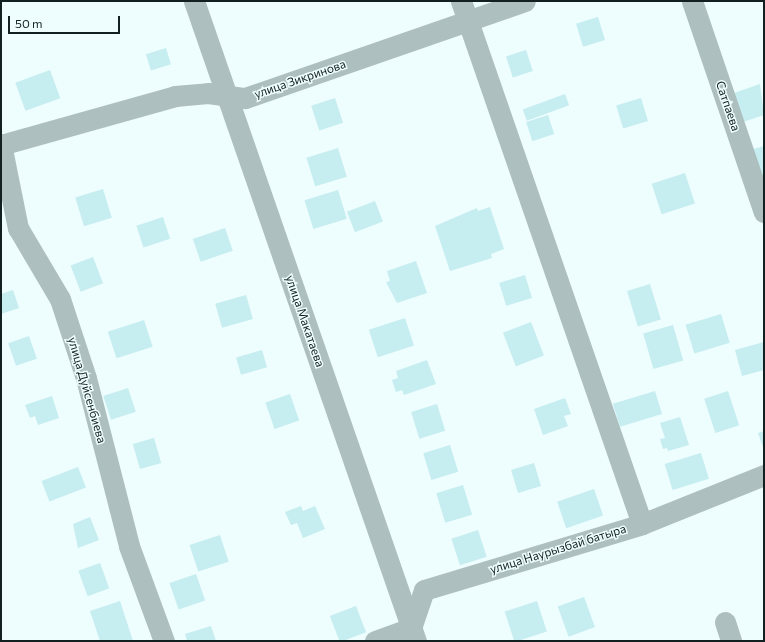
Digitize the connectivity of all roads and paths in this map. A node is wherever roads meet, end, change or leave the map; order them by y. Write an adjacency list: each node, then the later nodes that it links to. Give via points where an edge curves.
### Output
1 (194, 1): 6 (street, улица Макатаева)
2 (461, 1): 5 (street)
3 (525, 1): 5 (street, улица Зикринова)
4 (692, 1): 8 (street, Сатпаева)
5 (469, 20): 6 (street, улица Зикринова, via 245,98); 10 (street)
6 (227, 95): 7 (street, улица Зикринова, via 175,96); 11 (street, улица Макатаева)
7 (1, 145): 12 (street, улица Дуйсенбиева, via 18,228 60,299 86,378 129,546)
8 (764, 212)
9 (764, 476): 10 (street, улица Наурызбай батыра)
10 (642, 524): 11 (street, улица Наурызбай батыра, via 424,590)
11 (414, 635): 13 (street)
12 (164, 641)
13 (376, 641)

